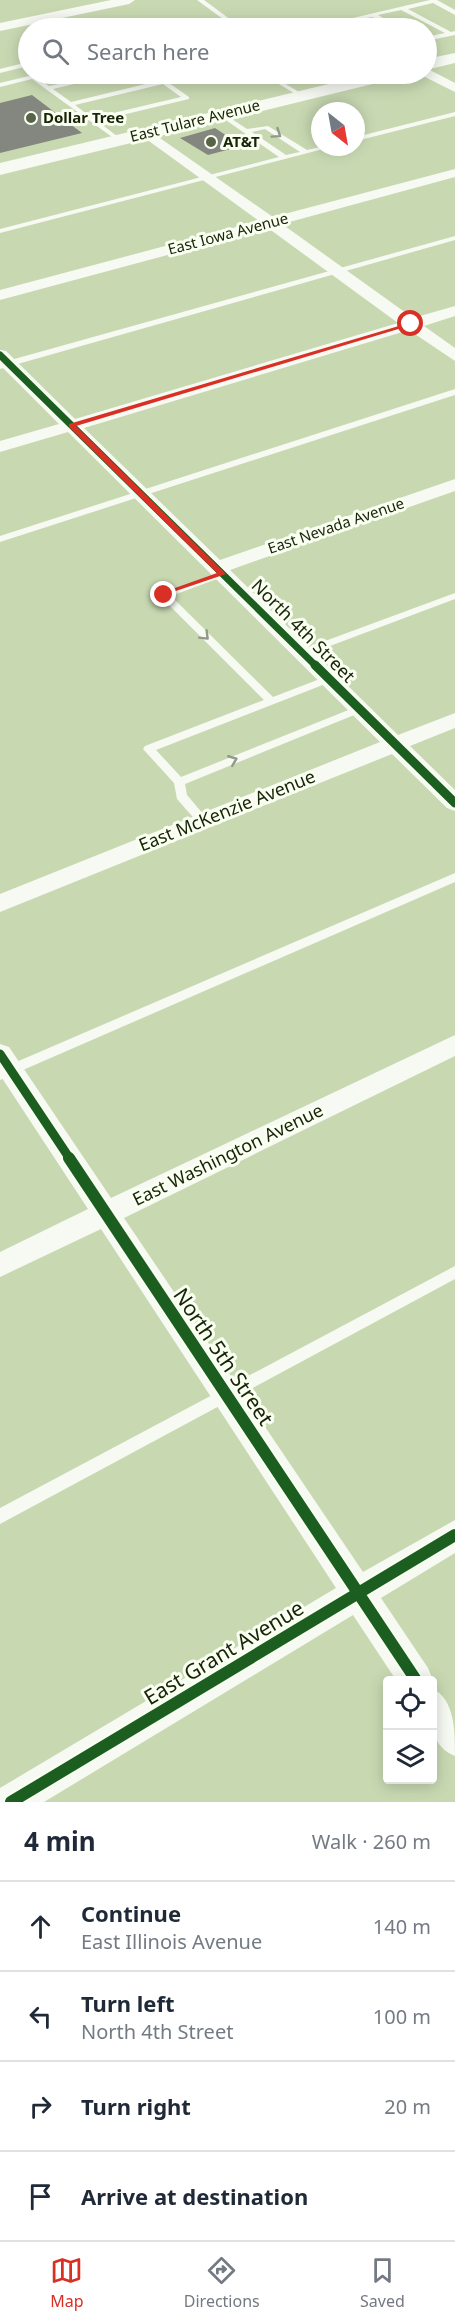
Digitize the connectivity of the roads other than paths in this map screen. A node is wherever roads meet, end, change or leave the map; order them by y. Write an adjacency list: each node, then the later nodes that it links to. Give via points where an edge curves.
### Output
1 (129, 0): 7 (street)
2 (200, 0): 8 (lane)
3 (437, 1): 4 (lane); 5 (lane)
4 (402, 8): 6 (lane); 11 (lane)
5 (455, 13)
6 (373, 15): 9 (lane); 10 (lane)
7 (43, 18)
8 (225, 18)
9 (359, 18)
10 (379, 18)
11 (422, 18)
12 (18, 23): 14 (street)
13 (437, 25): 15 (lane)
14 (0, 27)
15 (453, 33): 16 (lane)
16 (437, 37)
17 (455, 58): 18 (main road)
18 (437, 62)
19 (18, 66): 20 (lane)
20 (0, 71)
21 (437, 78): 31 (street)
22 (18, 81): 29 (lane)
23 (42, 84): 30 (lane)
24 (67, 84): 30 (lane)
25 (155, 84): 33 (lane)
26 (167, 84): 36 (lane, via 187,98)
27 (282, 84): 32 (lane)
28 (348, 84): 32 (main road, East Tulare Avenue)
29 (0, 85)
30 (48, 88): 33 (lane)
31 (455, 88)
32 (301, 95): 35 (main road, East Tulare Avenue)
33 (69, 104): 36 (lane)
34 (455, 114): 39 (lane)
35 (222, 115): 37 (lane); 38 (main road, East Tulare Avenue)
36 (91, 120): 40 (lane)
37 (246, 132): 42 (lane, one-way to 42, via 266,126); 43 (lane)
38 (147, 133): 40 (main road, East Tulare Avenue); 46 (street)
39 (365, 138)
40 (119, 140): 44 (main road, East Tulare Avenue)
41 (311, 151): 42 (lane)
42 (305, 153): 43 (lane)
43 (285, 158): 46 (lane)
44 (0, 169)
45 (455, 173): 47 (street, East Iowa Avenue)
46 (208, 177): 47 (street); 48 (lane)
47 (271, 223): 50 (street); 51 (street, East Iowa Avenue)
48 (0, 231)
49 (455, 238): 50 (lane)
50 (338, 271): 53 (street); 55 (lane)
51 (0, 294)
52 (455, 311): 53 (street)
53 (411, 324): 54 (street); 57 (street)
54 (455, 356)
55 (3, 362): 57 (street, North 4th Street)
56 (455, 392): 60 (lane)
57 (71, 426): 58 (street); 60 (street, North 4th Street)
58 (0, 447)
59 (455, 485): 62 (street, East Nevada Avenue)
60 (140, 494): 61 (lane); 62 (street, North 4th Street)
61 (0, 539)
62 (219, 571): 64 (street, North 4th Street); 66 (lane, one-way to 66, via 164,595)
63 (455, 596): 64 (lane)
64 (302, 653): 65 (street, North 4th Street)
65 (329, 679): 66 (lane); 67 (street, North 4th Street)
66 (271, 701): 70 (lane, via 149,749)
67 (360, 709): 69 (street, North 4th Street); 70 (lane, one-way to 67)
68 (455, 720): 69 (street, East McKenzie Avenue)
69 (395, 744): 71 (street, North 4th Street); 72 (street, East McKenzie Avenue)
70 (179, 782): 72 (lane, via 181,796)
71 (455, 803)
72 (203, 821): 74 (street, East McKenzie Avenue)
73 (455, 877): 76 (lane)
74 (0, 903)
75 (455, 1045): 77 (street, East Washington Avenue)
76 (4, 1067): 77 (street, North 5th Street)
77 (106, 1213): 78 (street, East Washington Avenue); 80 (street, North 5th Street)
78 (0, 1264)
79 (455, 1272): 80 (lane)
80 (226, 1394): 81 (lane); 83 (street, North 5th Street)
81 (0, 1516)
82 (455, 1535): 83 (street, East Grant Avenue)
83 (358, 1593): 84 (street, North 5th Street); 87 (street, East Grant Avenue)
84 (413, 1676)
85 (437, 1712): 86 (street)
86 (455, 1739)
87 (11, 1802)

